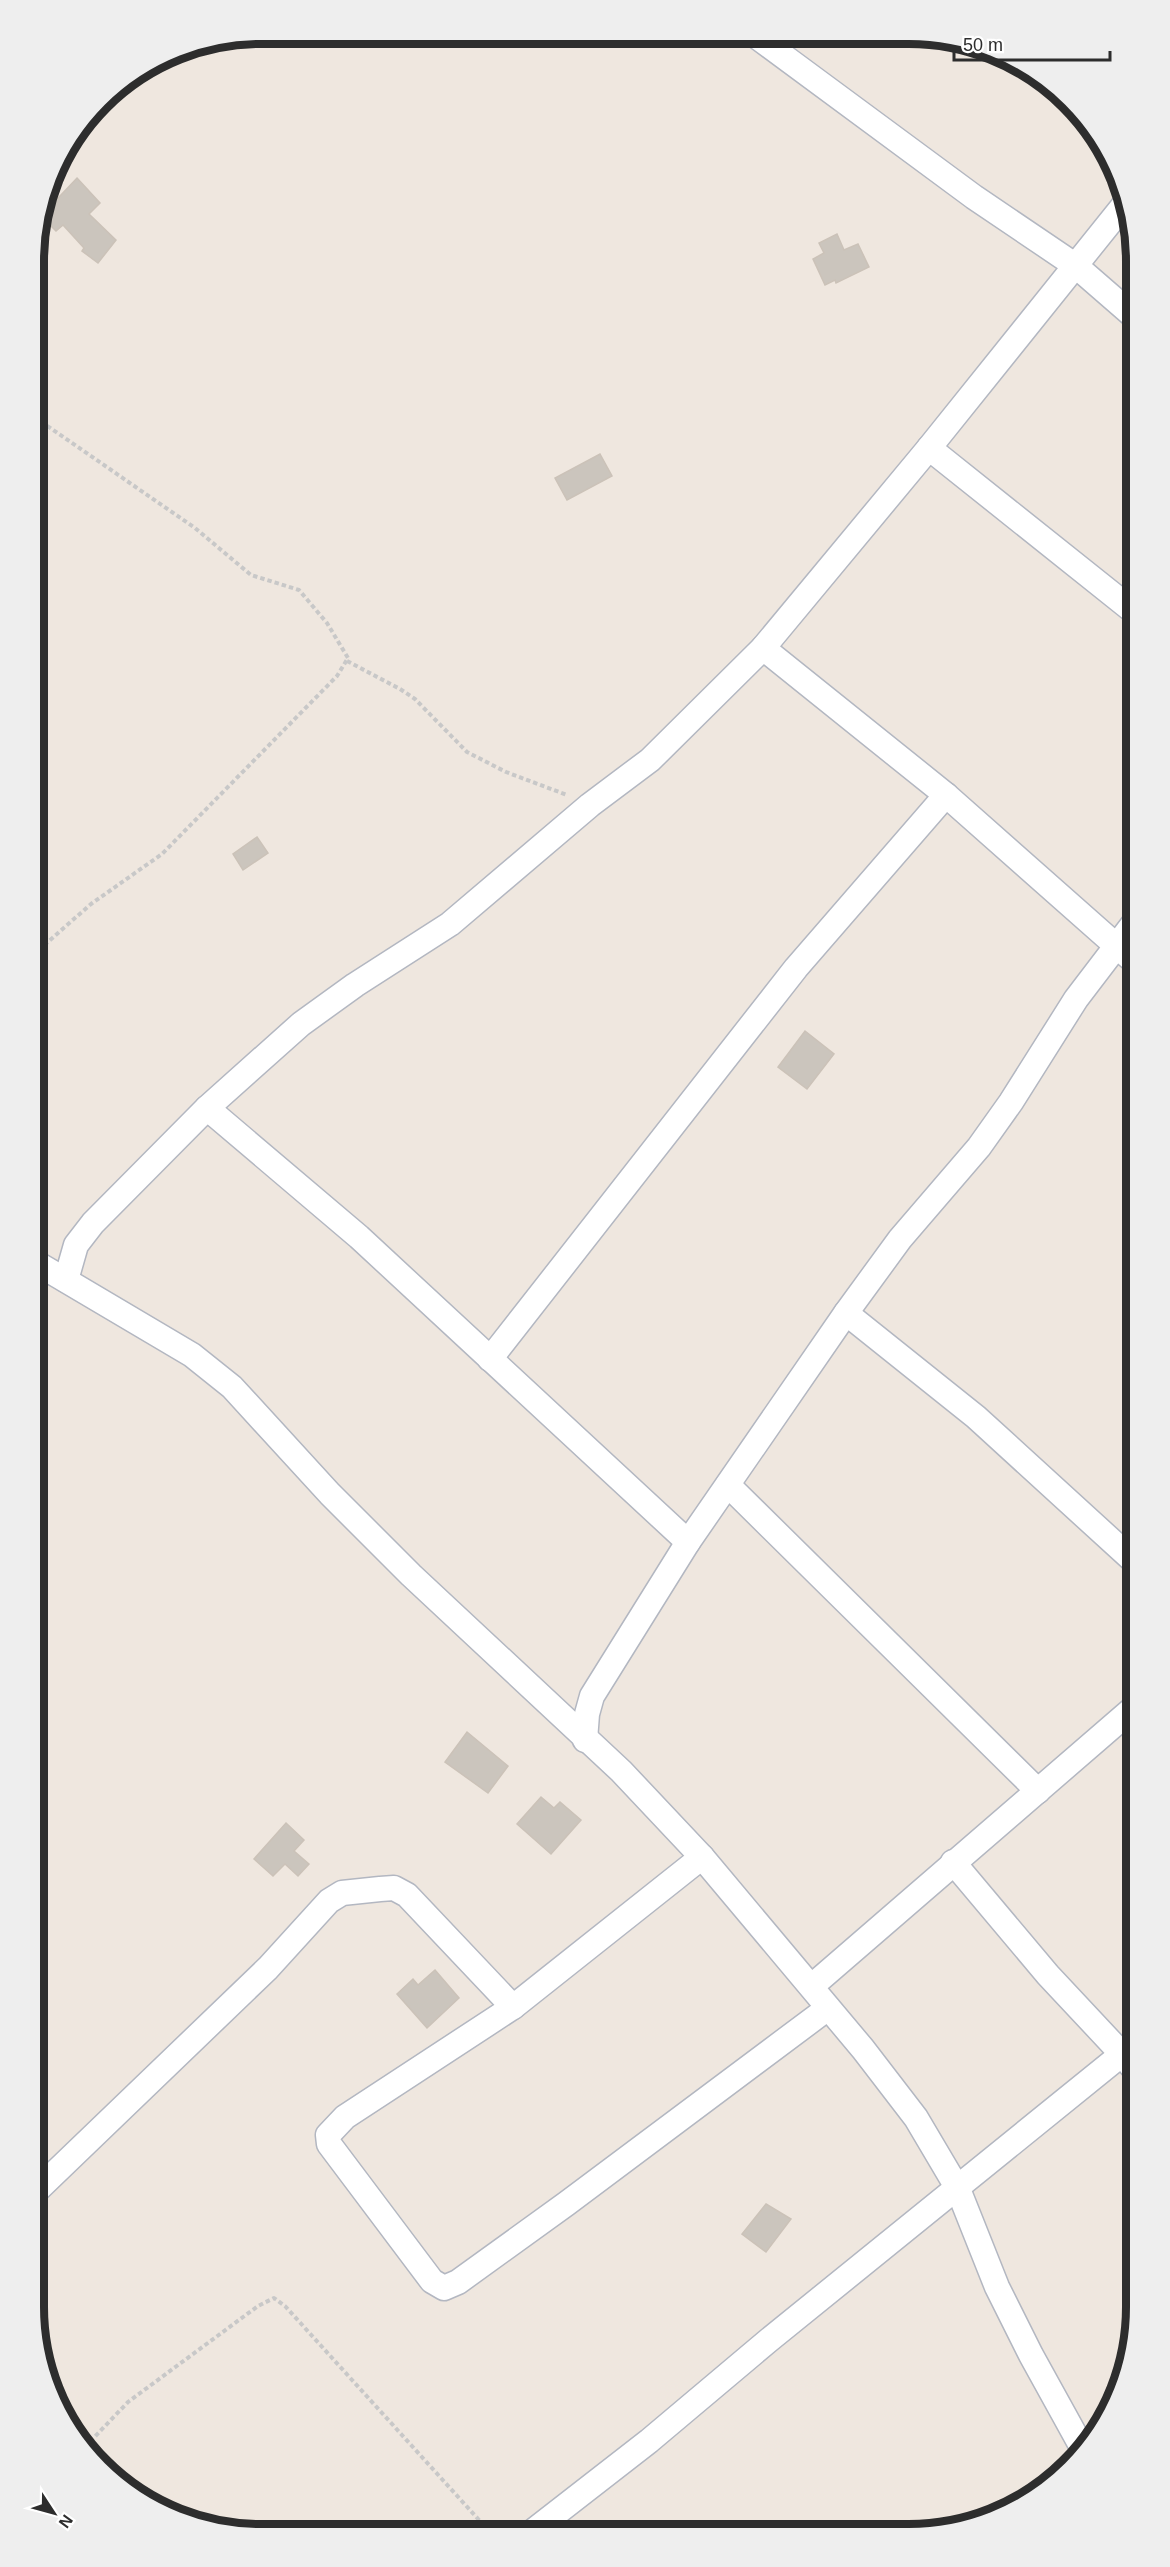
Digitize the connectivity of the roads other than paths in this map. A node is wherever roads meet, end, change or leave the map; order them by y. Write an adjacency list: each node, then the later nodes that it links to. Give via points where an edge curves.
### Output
1 (767, 44): 3 (street, via 974,197)
2 (1120, 210): 3 (street)
3 (1076, 266): 4 (street); 5 (street)
4 (1126, 309)
5 (929, 448): 6 (street); 7 (street)
6 (1126, 605)
7 (763, 648): 8 (street); 12 (street, via 650,760 590,805 450,924 355,984 302,1024)
8 (946, 795): 10 (street); 16 (street, via 796,968)
9 (1126, 932): 10 (street)
10 (1115, 945): 11 (street); 15 (street, via 979,1147 900,1239)
11 (1126, 954)
12 (207, 1108): 14 (street, via 93,1223 76,1245); 16 (street, via 359,1237)
13 (44, 1267): 14 (street)
14 (66, 1280): 21 (street, via 192,1354 232,1387 330,1494)
15 (846, 1313): 17 (street); 19 (street, via 976,1418)
16 (490, 1359): 18 (street)
17 (728, 1485): 18 (street); 22 (street)
18 (688, 1542): 21 (street, via 592,1696)
19 (1126, 1554)
20 (1126, 1715): 22 (street)
21 (585, 1740): 23 (street, via 621,1771)
22 (1038, 1791): 24 (street)
23 (702, 1857): 25 (street); 26 (street)
24 (953, 1862): 25 (street); 28 (street, via 1048,1975)
25 (812, 1986): 27 (street)
26 (513, 2007): 27 (street, via 345,2117 328,2135 329,2144 432,2281 444,2288 566,2204); 30 (street, via 407,1895 394,1888 342,1893 329,1901 268,1968)
27 (828, 2008): 31 (street, via 916,2118)
28 (1126, 2044)
29 (1126, 2051): 31 (street)
30 (44, 2183)
31 (958, 2189): 32 (street, via 997,2287); 33 (street)
32 (1079, 2442)
33 (542, 2524)

